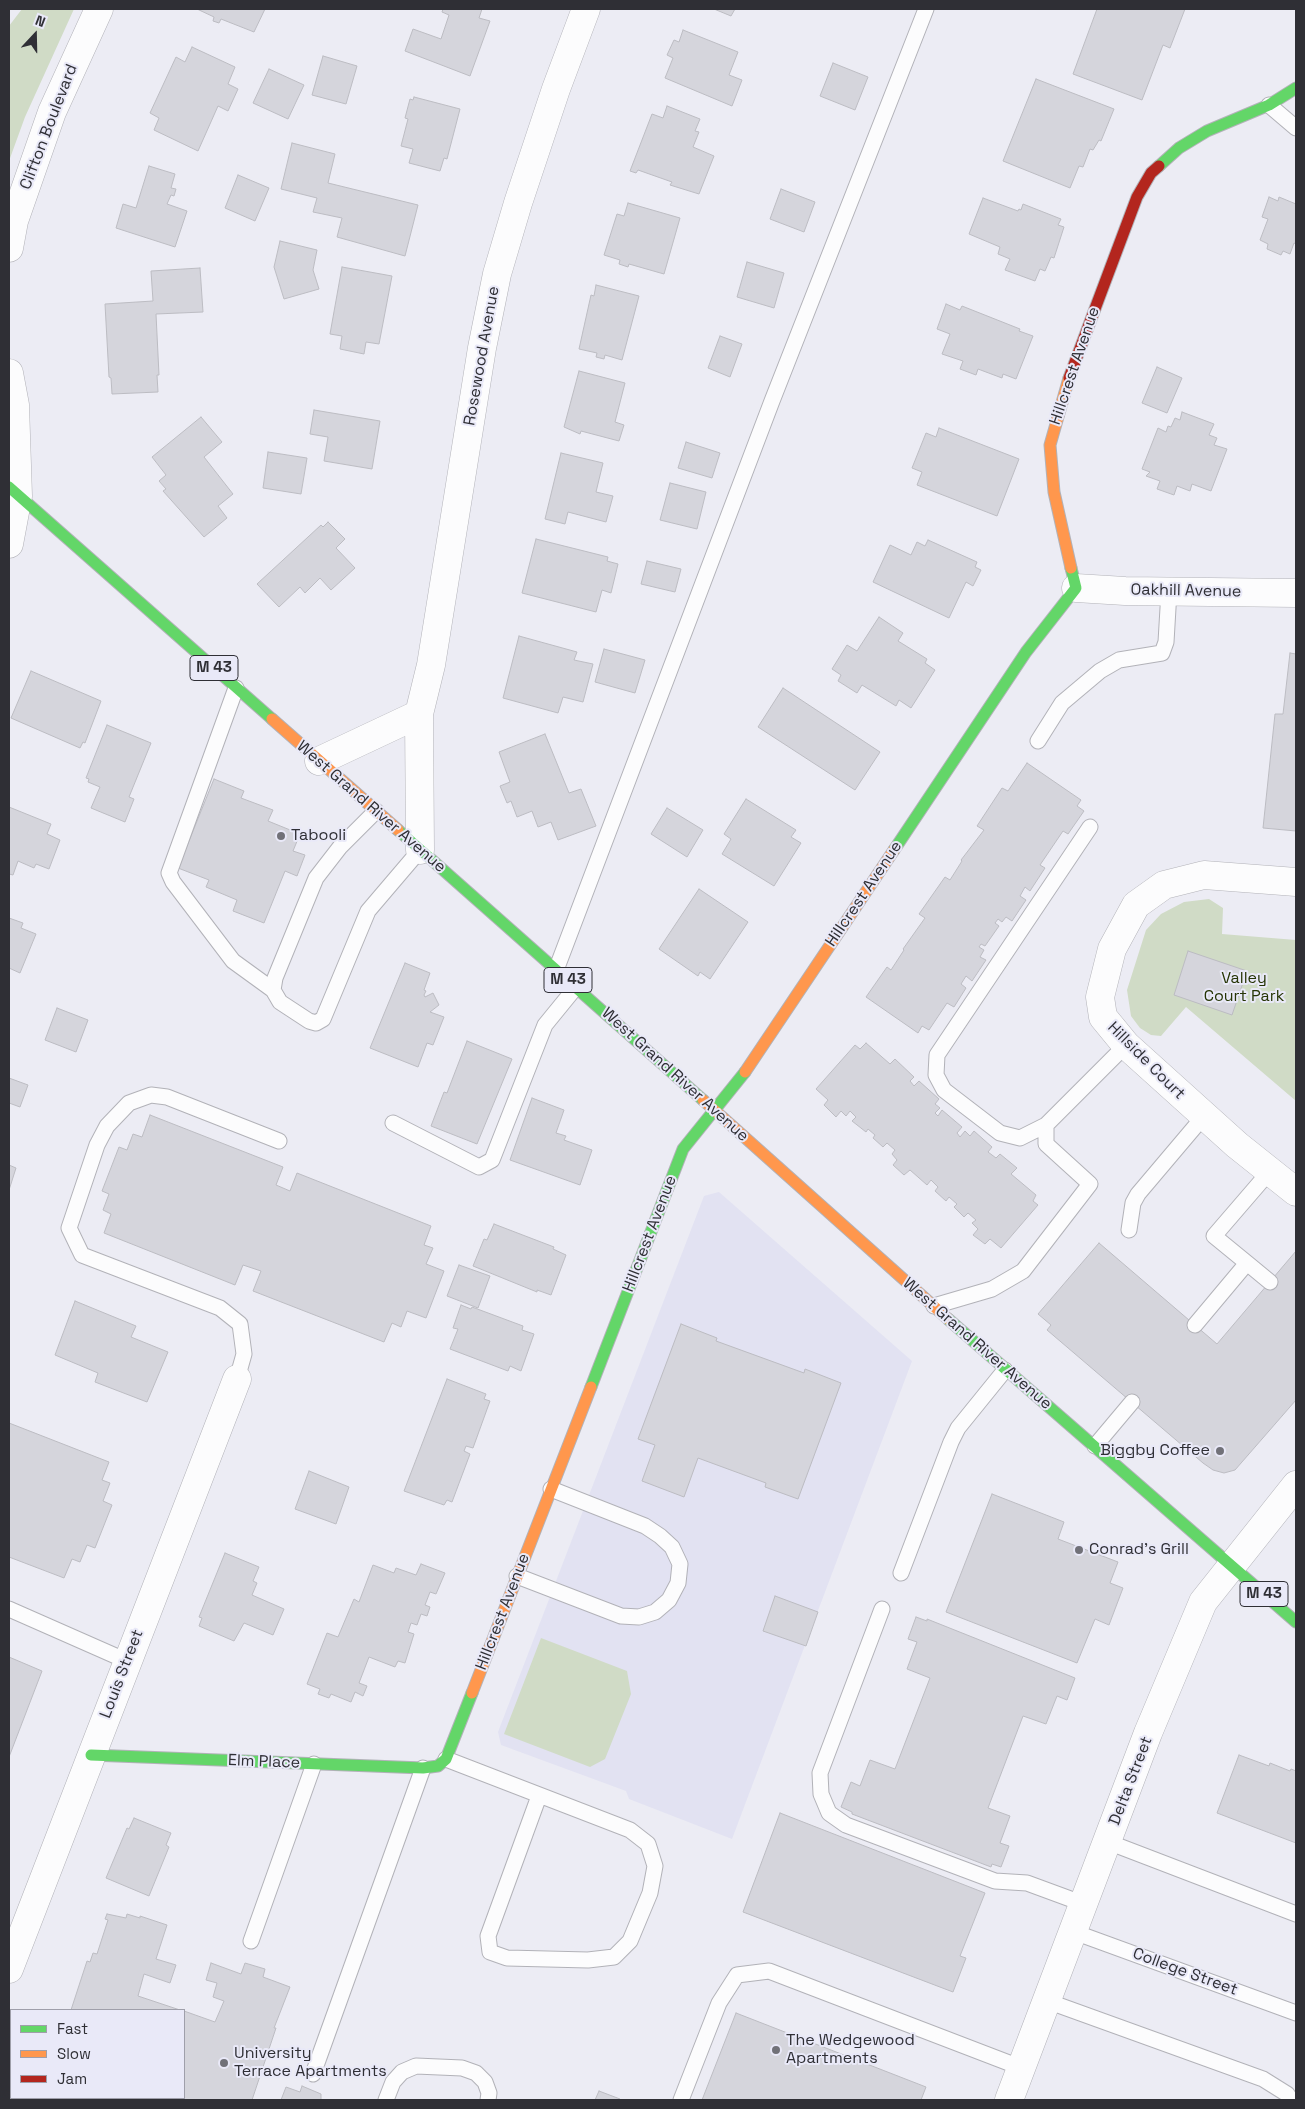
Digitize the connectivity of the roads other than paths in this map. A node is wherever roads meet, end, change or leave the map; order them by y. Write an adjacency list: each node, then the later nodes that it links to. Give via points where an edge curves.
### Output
1 (98, 9): 7 (street, Clifton Boulevard, via 52,112 14,221)
2 (586, 9): 15 (street, Rosewood Avenue, via 544,122 498,274 482,348 431,665)
3 (926, 9): 22 (lane, via 772,401)
4 (1296, 88): 5 (street, Hillcrest Avenue)
5 (1269, 105): 6 (lane); 11 (street, Hillcrest Avenue, via 1208,131 1164,159 1151,173 1126,223 1066,385 1050,445 1054,492)
6 (1296, 128)
7 (9, 248)
8 (9, 373): 9 (street, via 15,405)
9 (14, 491): 10 (street); 14 (street, West Grand River Avenue / M 43)
10 (9, 544)
11 (1076, 588): 12 (street, Oakhill Avenue); 26 (street, Hillcrest Avenue, via 1026,652 744,1074)
12 (1169, 591): 13 (street, Oakhill Avenue); 16 (lane, via 1166,642 1162,654 1119,660 1100,671 1062,703)
13 (1296, 593)
14 (236, 688): 17 (street, West Grand River Avenue / M 43); 24 (lane, via 169,874 233,961)
15 (419, 714): 17 (street); 20 (street, Rosewood Avenue)
16 (1038, 741)
17 (319, 761): 18 (street, West Grand River Avenue / M 43)
18 (376, 810): 20 (street, West Grand River Avenue / M 43); 24 (lane, via 340,847 316,878)
19 (1090, 827): 29 (lane, via 937,1055 936,1075 944,1090 1000,1133 1020,1138)
20 (420, 850): 22 (street, West Grand River Avenue / M 43); 24 (lane, via 368,911 323,1019 316,1023 309,1021 280,1002)
21 (1296, 882): 25 (street, Hillside Court, via 1204,875 1164,885 1136,905 1112,949 1100,997 1103,1017)
22 (556, 970): 23 (street, West Grand River Avenue / M 43)
23 (576, 988): 26 (street, West Grand River Avenue / M 43); 28 (lane, via 545,1025 492,1160 478,1167)
24 (273, 990)
25 (1126, 1045): 27 (street, Hillside Court); 29 (lane)
26 (715, 1111): 36 (street, West Grand River Avenue / M 43); 43 (street, Hillcrest Avenue, via 683,1149)
27 (1204, 1116): 31 (street, Hillside Court); 33 (lane, via 1138,1194 1133,1203)
28 (393, 1123)
29 (1046, 1126): 36 (lane, via 1046,1144 1090,1184 1023,1271 992,1289)
30 (279, 1141): 39 (lane, via 167,1097 150,1095 129,1103 107,1126 97,1144 69,1228 82,1255 220,1308 240,1324 244,1354)
31 (1270, 1172): 32 (street, Hillside Court); 34 (lane, via 1214,1236)
32 (1296, 1192)
33 (1129, 1230)
34 (1246, 1263): 35 (lane); 37 (lane)
35 (1270, 1282)
36 (934, 1306): 38 (street, West Grand River Avenue / M 43)
37 (1195, 1326)
38 (1005, 1370): 41 (street, West Grand River Avenue / M 43); 45 (lane, via 955,1435)
39 (237, 1379): 50 (street, Louis Street)
40 (1132, 1402): 41 (lane)
41 (1095, 1446): 44 (street, West Grand River Avenue / M 43)
42 (1296, 1485): 44 (street, Delta Street)
43 (551, 1489): 46 (street, Hillcrest Avenue); 46 (lane, via 645,1526 660,1536 672,1548 680,1564 678,1583 669,1600 655,1612 639,1617 621,1616)
44 (1231, 1566): 49 (street, West Grand River Avenue / M 43); 55 (street, Delta Street, via 1203,1602 1148,1733)
45 (901, 1574)
46 (517, 1576): 53 (street, Hillcrest Avenue)
47 (9, 1609): 50 (lane)
48 (882, 1609): 56 (lane, via 820,1773 821,1794 829,1813 846,1825 995,1882 1027,1883)
49 (1296, 1622)
50 (127, 1661): 51 (street, Louis Street)
51 (91, 1755): 52 (street, Elm Place); 60 (street, Louis Street)
52 (314, 1764): 53 (street, Elm Place); 59 (lane)
53 (435, 1764): 54 (lane); 64 (lane)
54 (539, 1796): 54 (lane, via 630,1830 648,1844 655,1866 650,1893 630,1941 614,1956 588,1960 507,1958 490,1952 488,1936)
55 (1108, 1842): 56 (street, Delta Street); 57 (lane)
56 (1084, 1904): 58 (street, Delta Street)
57 (1296, 1914)
58 (1074, 1932): 61 (street, Delta Street); 62 (lane, College Street)
59 (251, 1941)
60 (9, 1969)
61 (1046, 2001): 63 (street, Delta Street); 69 (lane, via 1263,2079)
62 (1296, 2013)
63 (1022, 2068): 67 (lane, via 769,1971 737,1975 719,2003); 68 (street, Delta Street)
64 (313, 2074)
65 (386, 2100): 66 (lane, via 402,2072 416,2066 462,2068 476,2073 485,2082)
66 (488, 2100)
67 (682, 2100)
68 (1009, 2100)
69 (1291, 2100)

